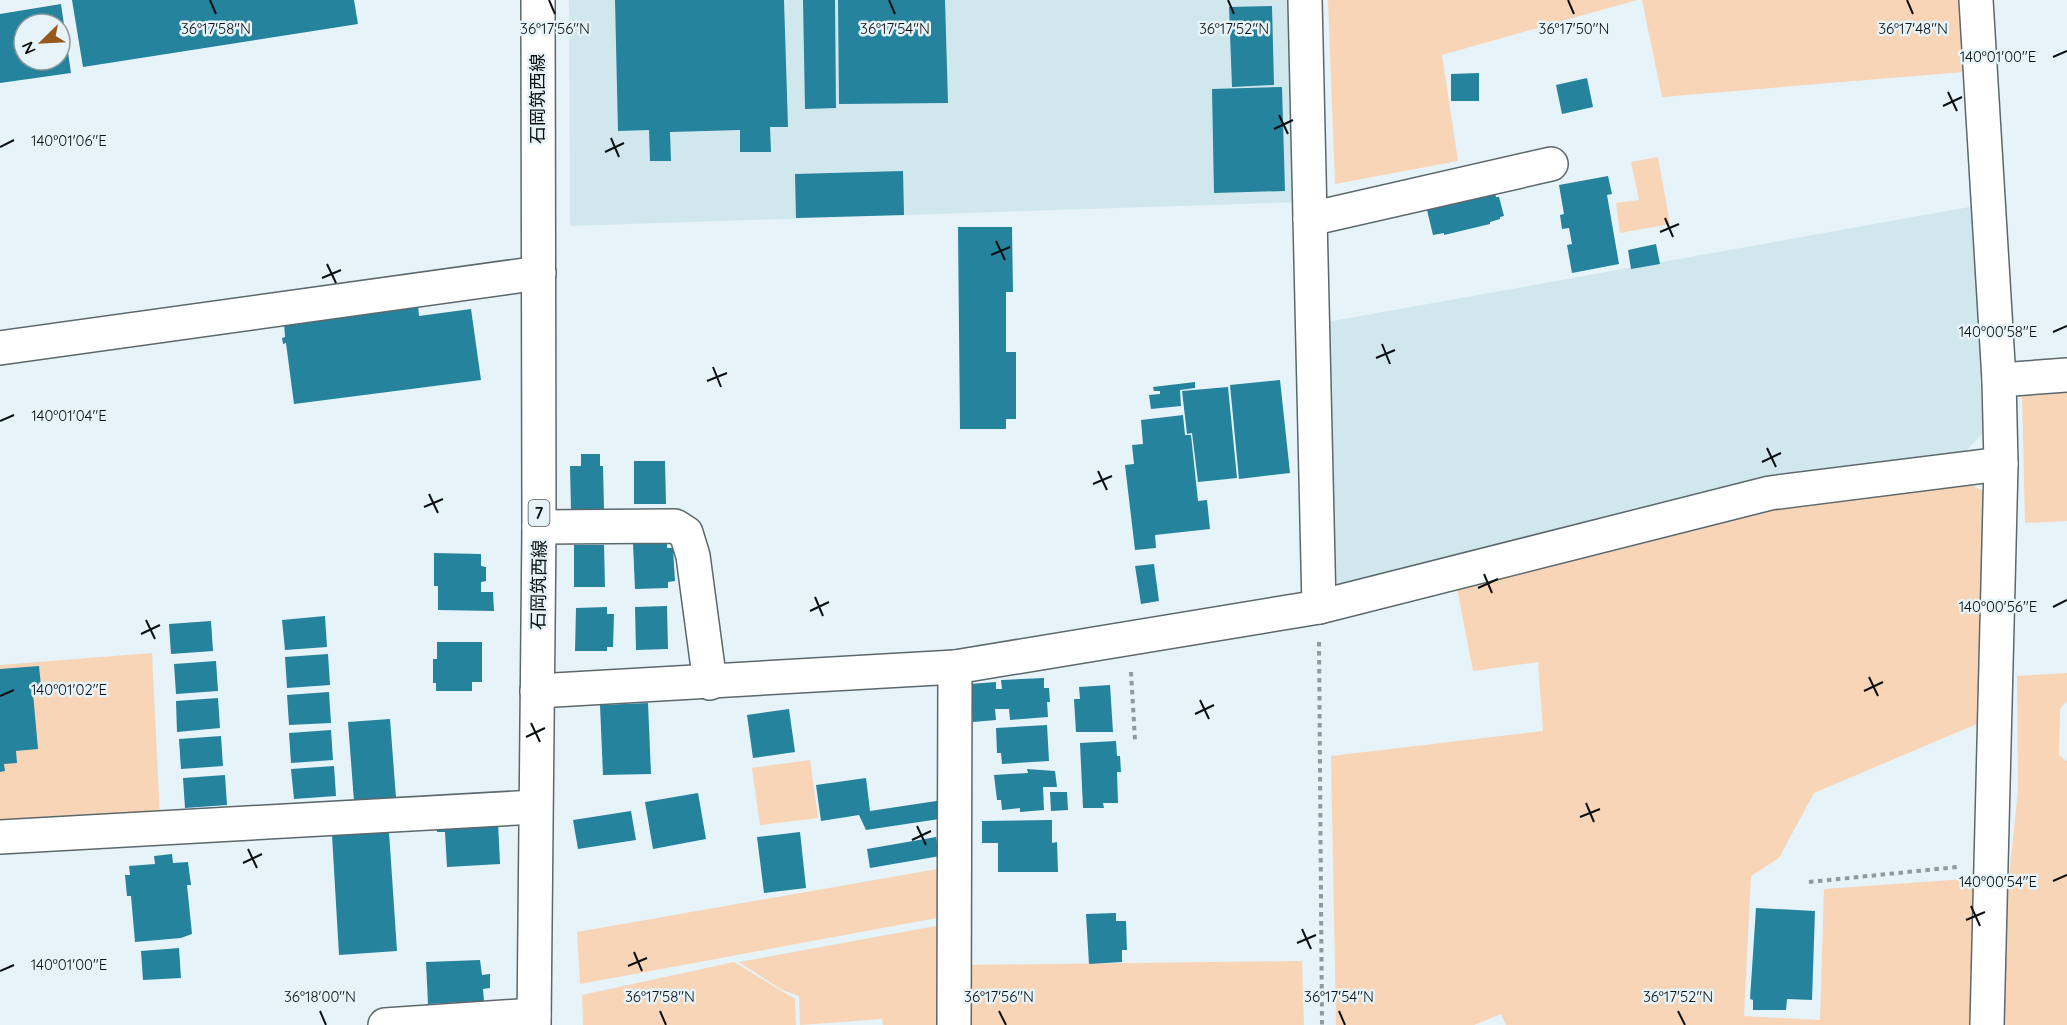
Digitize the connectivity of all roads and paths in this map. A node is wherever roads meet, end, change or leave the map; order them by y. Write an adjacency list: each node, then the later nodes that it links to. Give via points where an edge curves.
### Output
1 (537, 0): 6 (street, 石岡筑西線 / 7)
2 (1305, 0): 5 (street)
3 (1976, 0): 9 (street)
4 (1551, 165): 5 (street)
5 (1310, 219): 12 (street)
6 (539, 273): 7 (street); 11 (street, 石岡筑西線 / 7)
7 (0, 348)
8 (2067, 375): 9 (street)
9 (1999, 380): 10 (street)
10 (2001, 464): 12 (street, via 1770,493); 20 (street)
11 (539, 527): 15 (street, via 675,526 686,534 693,556); 16 (street, 石岡筑西線 / 7)
12 (1319, 607): 13 (street); 25 (path)
13 (1129, 638): 14 (street); 17 (path)
14 (955, 667): 15 (street); 24 (street)
15 (710, 682): 16 (street)
16 (537, 691): 18 (street, 石岡筑西線 / 7)
17 (1135, 740)
18 (536, 807): 19 (street); 22 (street, 石岡筑西線 / 7)
19 (0, 837)
20 (1989, 863): 21 (path); 26 (street)
21 (1809, 882)
22 (534, 1020): 23 (street)
23 (385, 1025)
24 (954, 1025)
25 (1322, 1025)
26 (1987, 1025)

